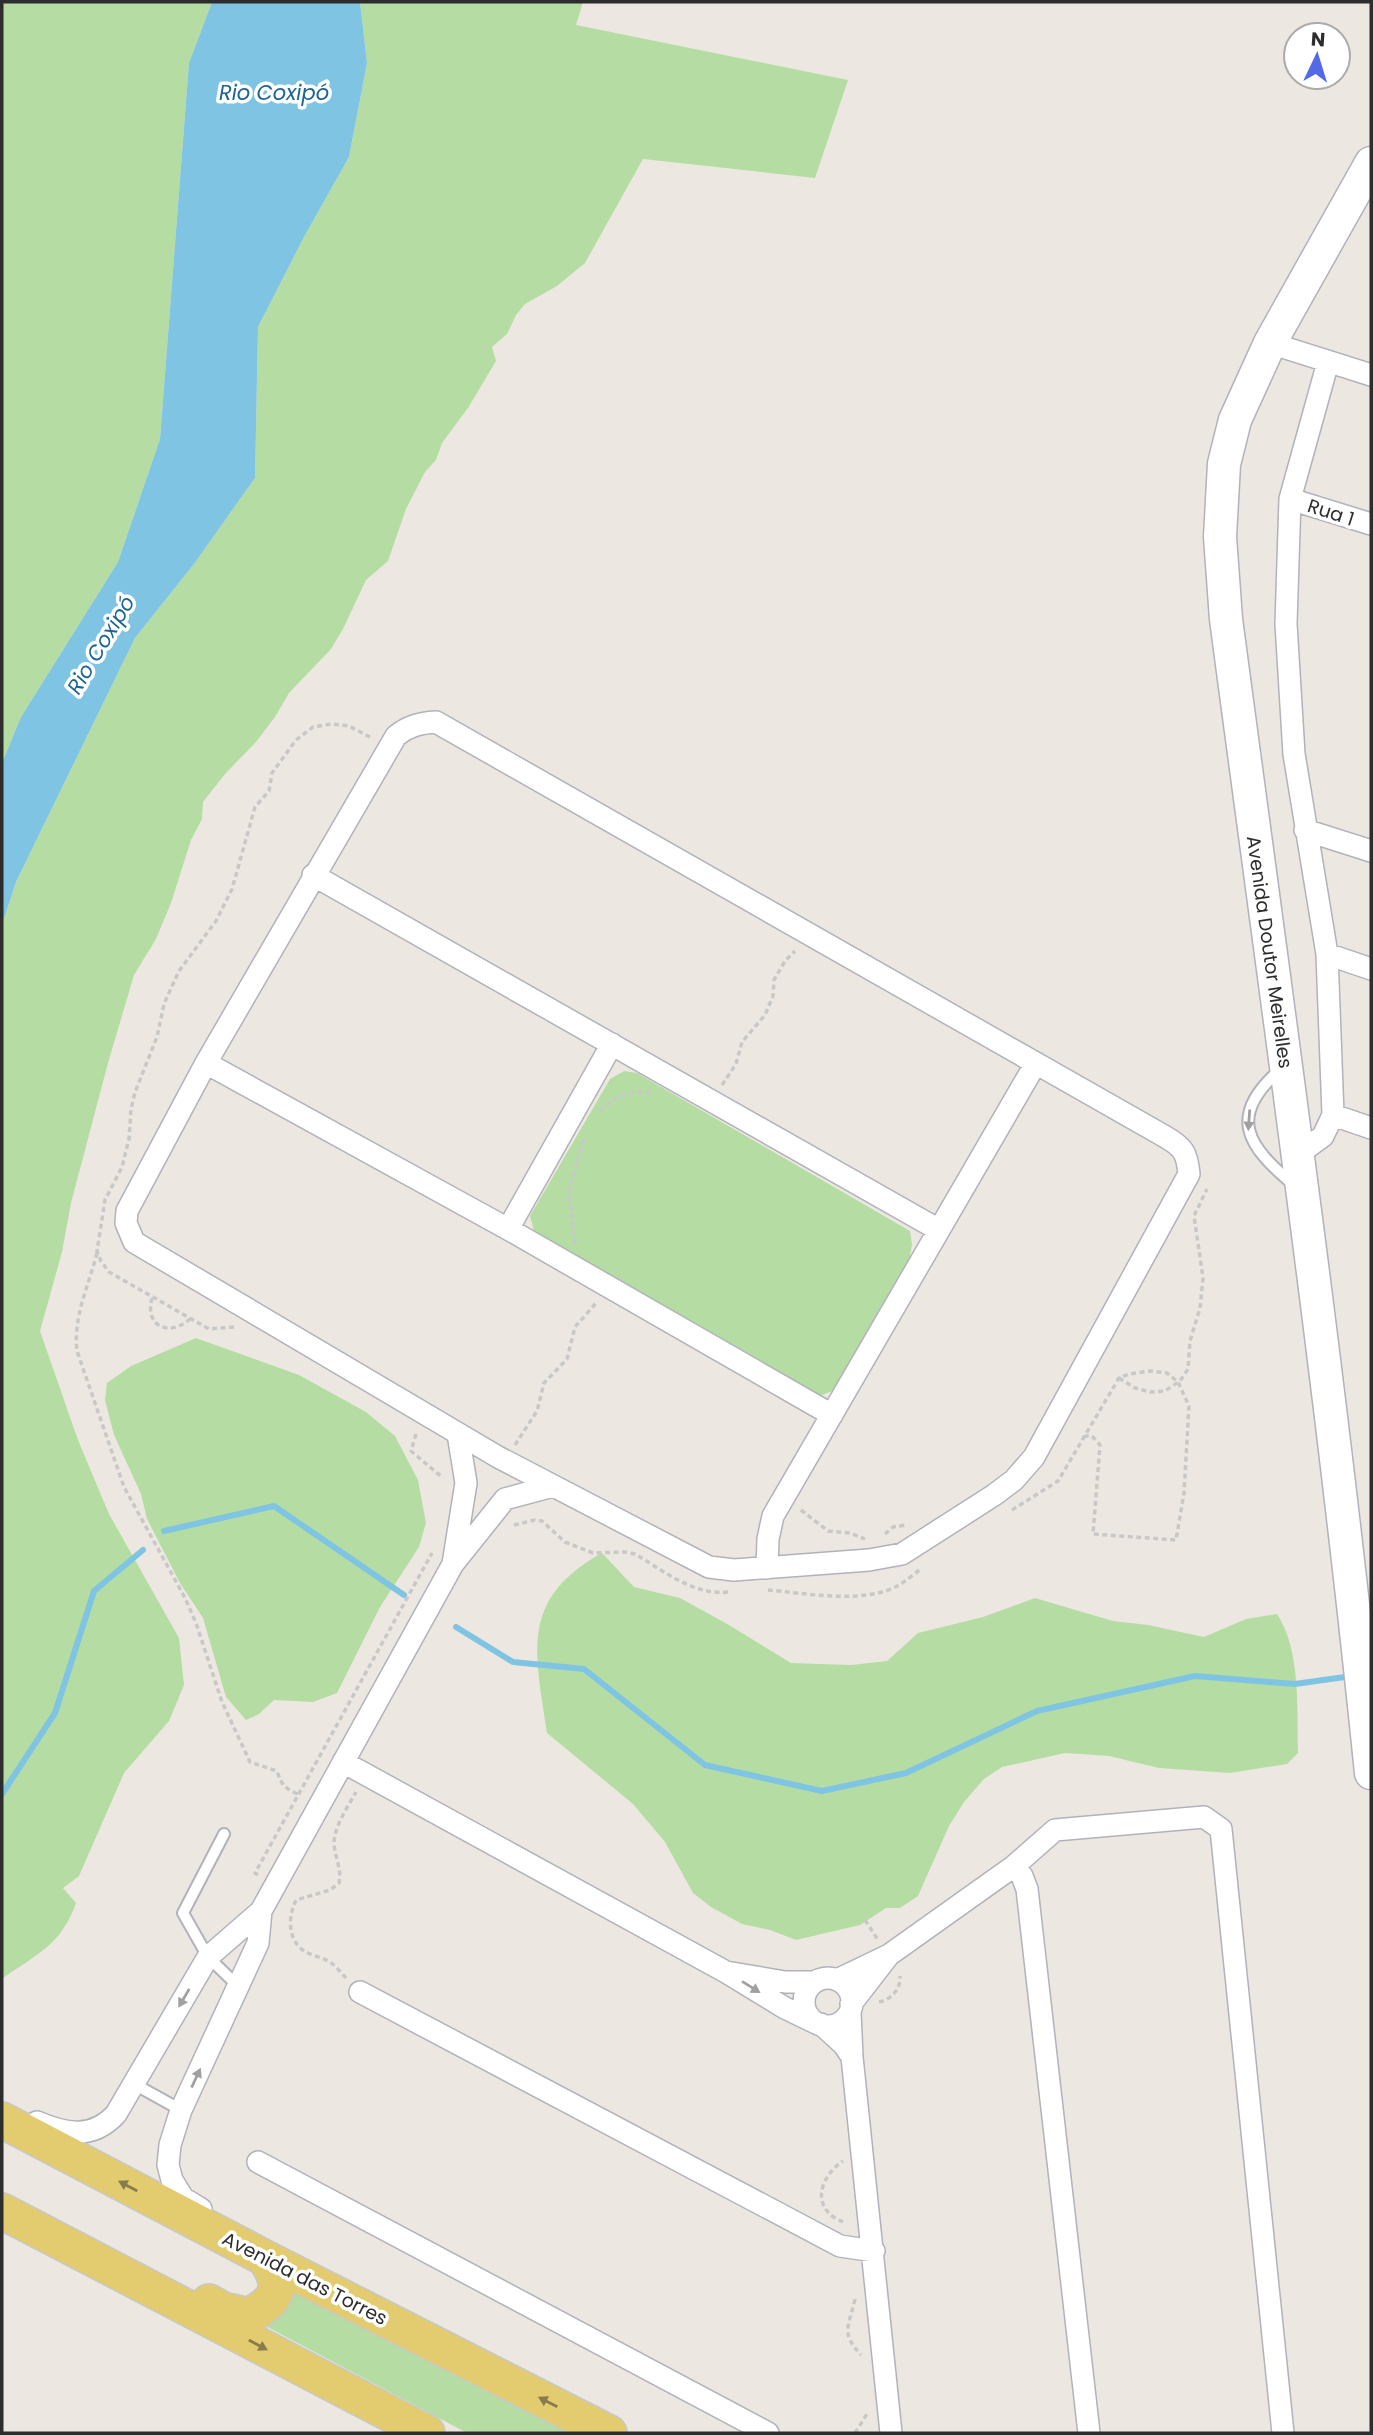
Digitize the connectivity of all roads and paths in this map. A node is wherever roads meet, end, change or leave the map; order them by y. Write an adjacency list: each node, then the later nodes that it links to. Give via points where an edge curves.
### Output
1 (1371, 163): 2 (street, Avenida Doutor Meirelles)
2 (1270, 343): 3 (street); 17 (street, Avenida Doutor Meirelles, via 1235,420 1224,464 1220,537 1226,619)
3 (1328, 362): 4 (street); 5 (street)
4 (1371, 375)
5 (1290, 499): 6 (street, Rua 1); 8 (street, via 1286,624 1294,754)
6 (1371, 524)
7 (388, 747): 10 (street); 11 (street, via 404,729 436,722); 30 (path, via 349,726 313,727 296,740 272,773 269,791 255,807 232,889 179,971 164,1004 131,1109 122,1167 105,1200)
8 (1305, 830): 9 (street); 12 (street)
9 (1371, 851)
10 (313, 876): 14 (street); 15 (street)
11 (810, 932): 16 (street); 19 (path, via 774,981 765,1015 742,1042 736,1064)
12 (1326, 954): 13 (street); 21 (street)
13 (1371, 969)
14 (612, 1044): 19 (street); 27 (street)
15 (206, 1063): 27 (street); 38 (street, via 127,1212 134,1242)
16 (1036, 1063): 28 (street); 47 (street, via 1178,1144 1188,1156 1189,1174 1034,1457 1014,1480 902,1554)
17 (1285, 1065): 24 (street, Avenida Doutor Meirelles); 26 (lane, one-way to 26, via 1251,1104 1249,1136)
18 (662, 1095): 20 (path, via 620,1094)
19 (711, 1101): 28 (street)
20 (599, 1112)
21 (1333, 1115): 22 (street); 24 (street, via 1323,1136)
22 (1371, 1128)
23 (587, 1131): 29 (path, via 569,1191)
24 (1297, 1155): 26 (street, Avenida Doutor Meirelles)
25 (1207, 1178): 35 (path, via 1194,1216 1203,1278 1188,1369 1165,1391 1135,1388)
26 (1302, 1192): 49 (street, Avenida Doutor Meirelles)
27 (508, 1229): 31 (street)
28 (939, 1230): 36 (street)
29 (575, 1246)
30 (97, 1251): 32 (path, via 109,1272); 51 (path, via 83,1294 77,1351 124,1487 185,1598 222,1702 250,1762 277,1771 281,1783)
31 (606, 1285): 36 (street); 39 (path, via 575,1327 567,1359 544,1384 537,1410)
32 (152, 1298): 33 (path); 33 (path, via 152,1321 160,1326 172,1329)
33 (190, 1319): 34 (path, via 209,1329)
34 (245, 1325)
35 (1119, 1378)
36 (832, 1415): 43 (street)
37 (413, 1429): 40 (path, via 416,1436 411,1451 449,1485)
38 (458, 1434): 39 (street); 40 (street)
39 (506, 1462): 41 (street)
40 (466, 1483): 46 (street)
41 (553, 1486): 42 (street); 47 (street, via 709,1567)
42 (505, 1499): 44 (path, via 514,1525); 46 (street)
43 (782, 1500): 45 (path, via 828,1531); 47 (street, via 768,1539)
44 (506, 1531)
45 (869, 1541)
46 (453, 1564): 48 (street)
47 (768, 1568)
48 (343, 1762): 50 (street); 54 (street)
49 (1371, 1769)
50 (366, 1774): 57 (street); 61 (path, via 334,1841 339,1883 296,1900 289,1924 302,1949 331,1962)
51 (298, 1794)
52 (224, 1834): 56 (lane, via 183,1913)
53 (1014, 1866): 55 (street); 79 (street, via 1027,1889); 80 (street, via 1055,1830 1204,1817 1221,1829)
54 (261, 1911): 56 (street); 60 (street, via 258,1943)
55 (889, 1955): 58 (street); 62 (path, via 901,1981 897,1991); 63 (street)
56 (208, 1957): 60 (lane); 66 (street, one-way to 66)
57 (726, 1972): 59 (street); 64 (street, one-way to 64)
58 (836, 1980): 59 (street); 63 (street, via 848,1990)
59 (814, 1982): 64 (street, via 804,2003 805,2011)
60 (238, 1986): 68 (street, one-way to 60)
61 (360, 1992): 73 (street, via 840,2246)
62 (873, 2004)
63 (850, 2008): 64 (street, via 839,2023); 65 (street)
64 (818, 2023): 65 (street)
65 (852, 2057): 73 (street)
66 (134, 2084): 67 (street, via 110,2120 78,2134); 68 (lane)
67 (2, 2109)
68 (181, 2110): 74 (street, via 170,2145 172,2180 183,2198 240,2230)
69 (2, 2120): 74 (main road, Avenida das Torres, one-way to 69)
70 (258, 2162): 77 (street)
71 (2, 2201): 74 (main road, via 53,2221 223,2309 249,2316 266,2306 277,2288 276,2276)
72 (2, 2211): 75 (main road, one-way to 75)
73 (874, 2251): 78 (street)
74 (265, 2258): 76 (main road, Avenida das Torres, one-way to 74)
75 (427, 2433)
76 (609, 2433)
77 (768, 2433)
78 (891, 2433)
79 (1089, 2433)
80 (1283, 2433)

